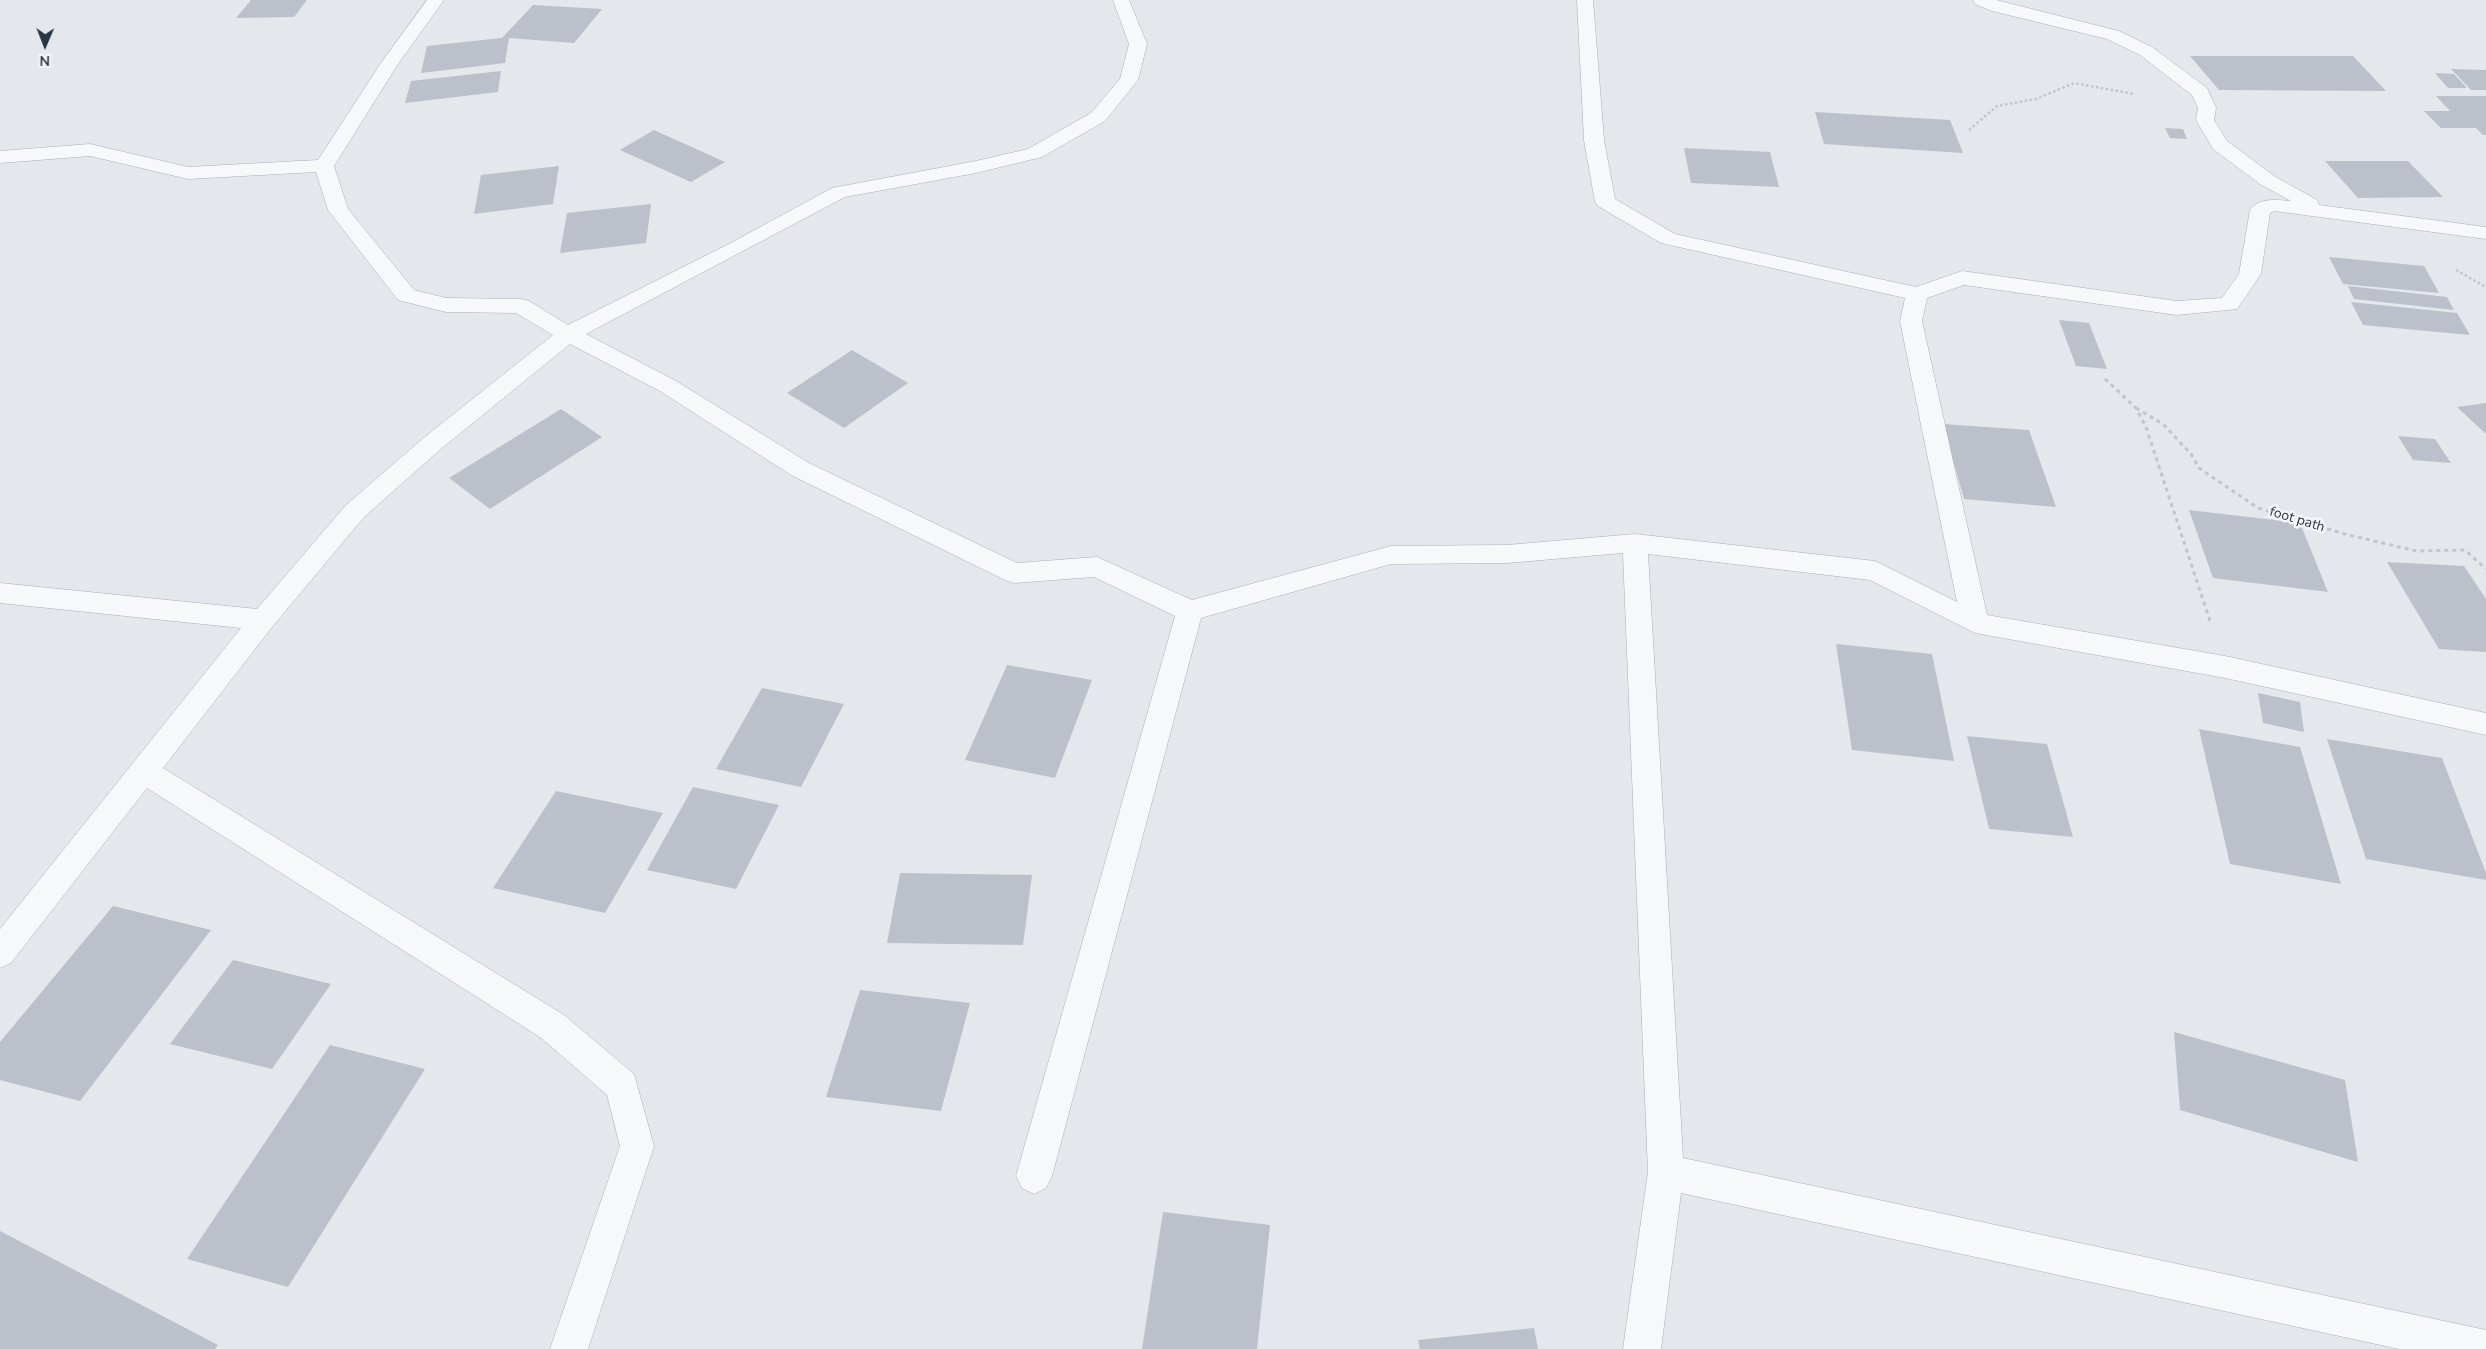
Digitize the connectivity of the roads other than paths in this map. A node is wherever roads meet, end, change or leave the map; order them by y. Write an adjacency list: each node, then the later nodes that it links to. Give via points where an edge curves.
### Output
1 (436, 0): 6 (street, via 390,63)
2 (1121, 0): 10 (street, via 1138,44 1129,80 1098,117 1036,153 839,192)
3 (1584, 0): 9 (street, via 1594,140 1605,202 1668,239)
4 (1981, 0): 7 (street, via 2113,35 2146,51 2200,92 2207,108 2205,120 2220,145 2267,180)
5 (0, 157): 6 (street, via 90,150 188,173)
6 (324, 166): 10 (street, via 338,210 406,294 446,305 520,306)
7 (2329, 214): 8 (street); 9 (street, via 2280,205 2260,210 2250,274 2230,304 2177,308 1962,278)
8 (2486, 233)
9 (1917, 294): 15 (street, via 1911,321)
10 (570, 332): 13 (street, via 668,386 800,470 1014,573 1097,567); 14 (street, via 355,511)
11 (1635, 543): 13 (street, via 1507,554 1391,555); 15 (street, via 1875,571); 19 (street)
12 (0, 593): 14 (street)
13 (1190, 611): 20 (street)
14 (263, 620): 17 (street)
15 (1974, 623): 16 (street, via 2225,667)
16 (2486, 724)
17 (144, 771): 18 (street); 22 (street, via 552,1026 622,1086 637,1146)
18 (0, 953)
19 (1666, 1172): 21 (street); 23 (street)
20 (1034, 1176)
21 (2486, 1348)
22 (569, 1349)
23 (1642, 1349)

